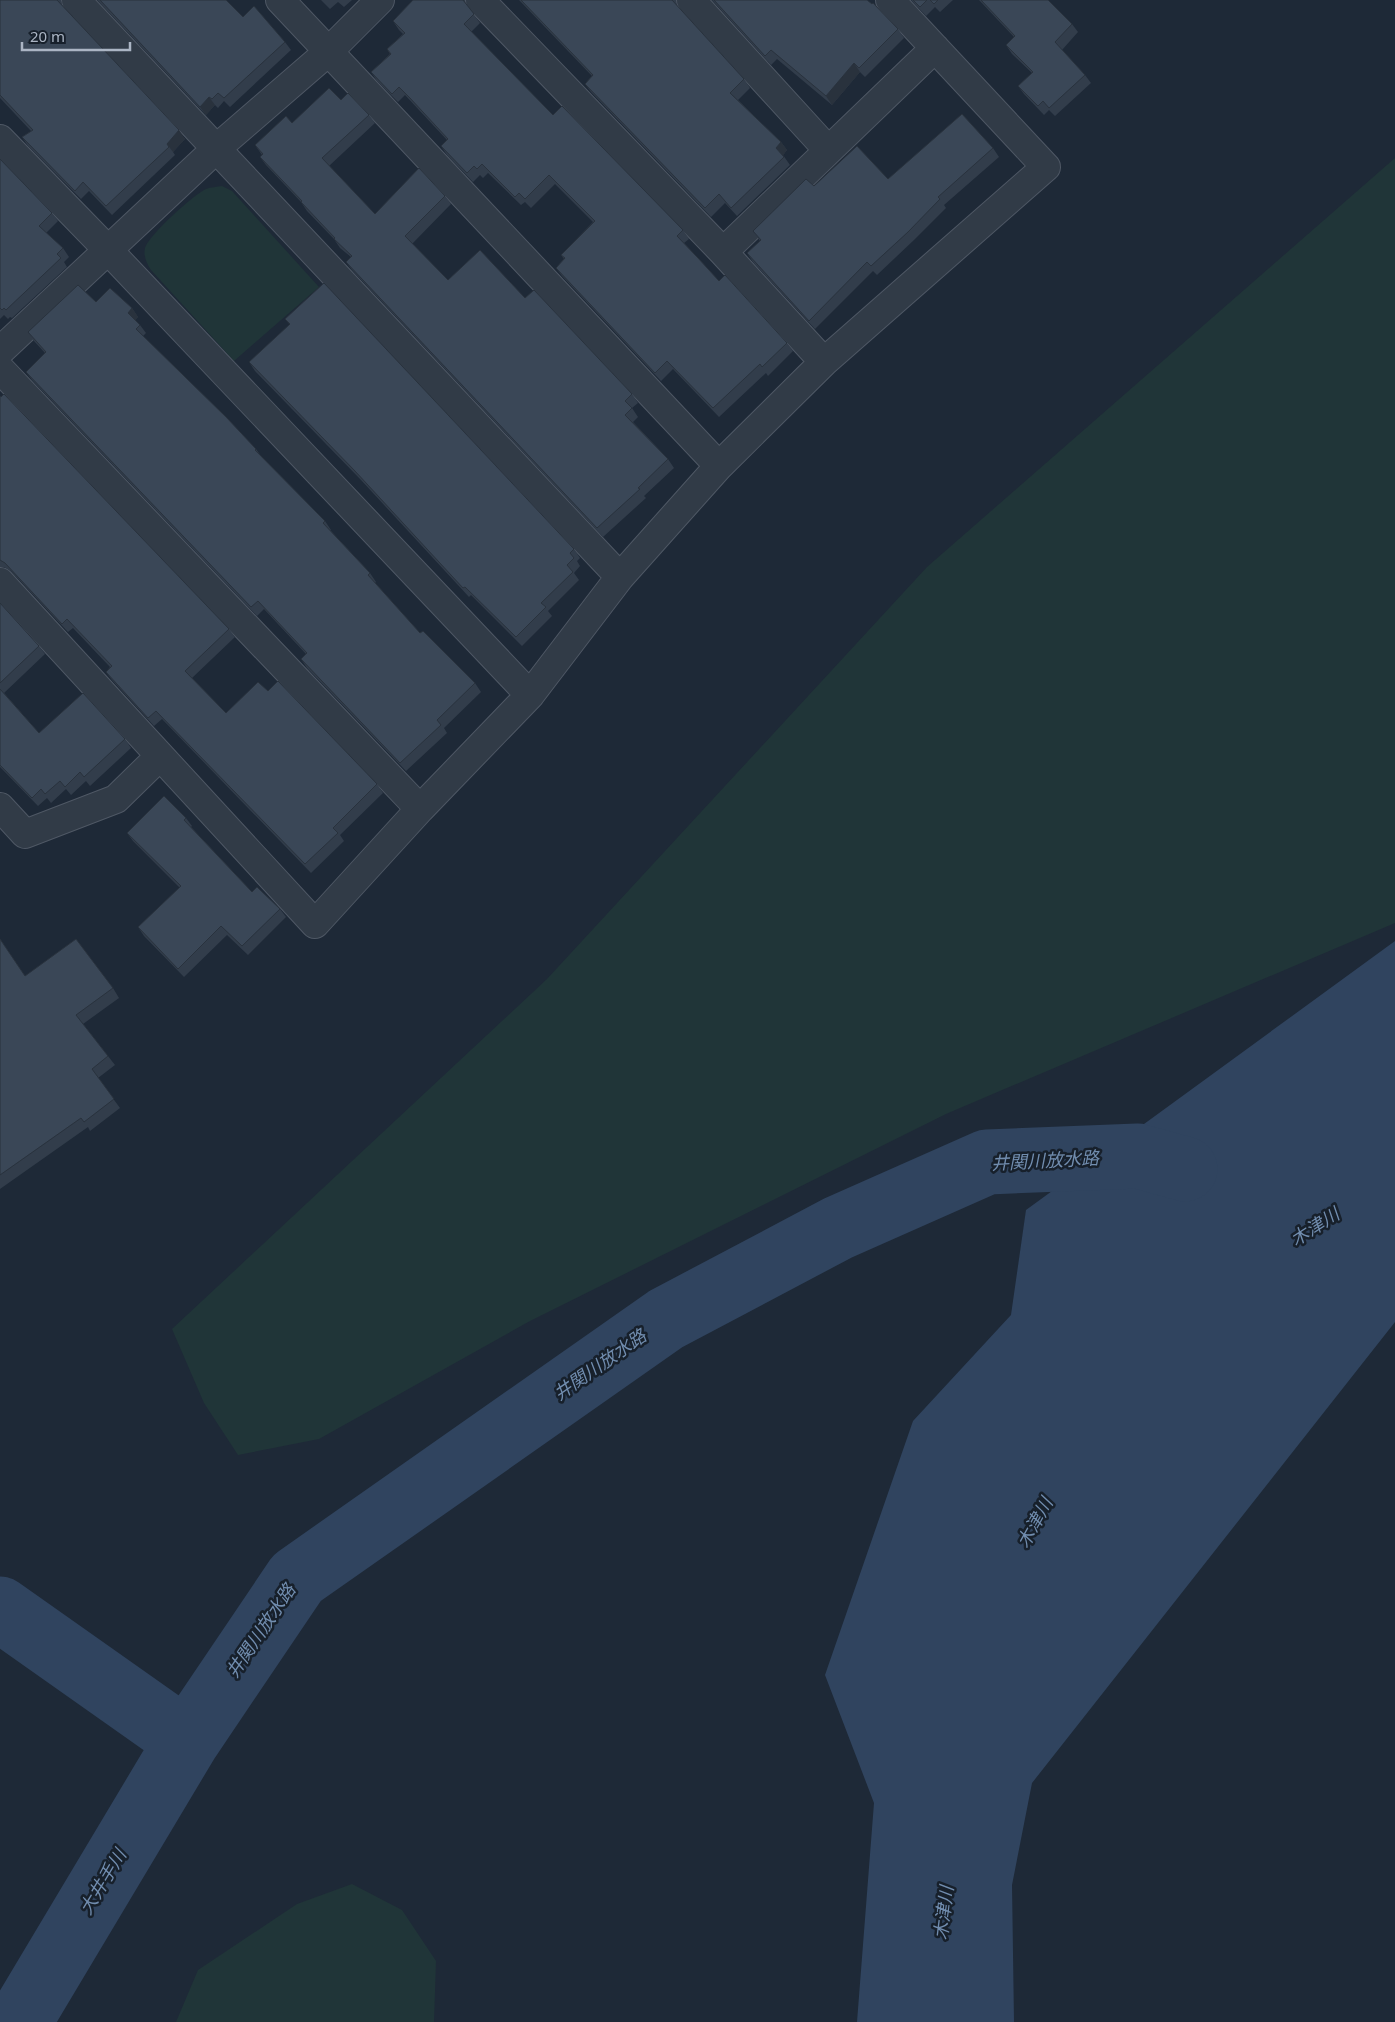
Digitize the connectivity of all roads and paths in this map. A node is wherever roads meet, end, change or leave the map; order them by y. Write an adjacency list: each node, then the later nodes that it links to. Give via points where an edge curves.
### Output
1 (76, 0): 10 (street)
2 (280, 0): 8 (street)
3 (380, 0): 8 (street)
4 (480, 0): 13 (street)
5 (691, 0): 11 (street)
6 (890, 0): 7 (street)
7 (936, 48): 11 (street); 15 (street, via 1046,167)
8 (328, 52): 10 (street); 17 (street)
9 (0, 139): 12 (street)
10 (217, 148): 12 (street); 18 (street)
11 (828, 150): 13 (street)
12 (108, 250): 14 (street); 20 (street)
13 (723, 252): 15 (street)
14 (0, 351)
15 (824, 362): 17 (street)
16 (0, 369): 23 (street)
17 (718, 466): 18 (street)
18 (620, 577): 20 (street)
19 (0, 582): 21 (street)
20 (530, 695): 23 (street)
21 (160, 756): 22 (street, via 116,799 25,834); 23 (street, via 315,924)
22 (0, 807)
23 (420, 809)

